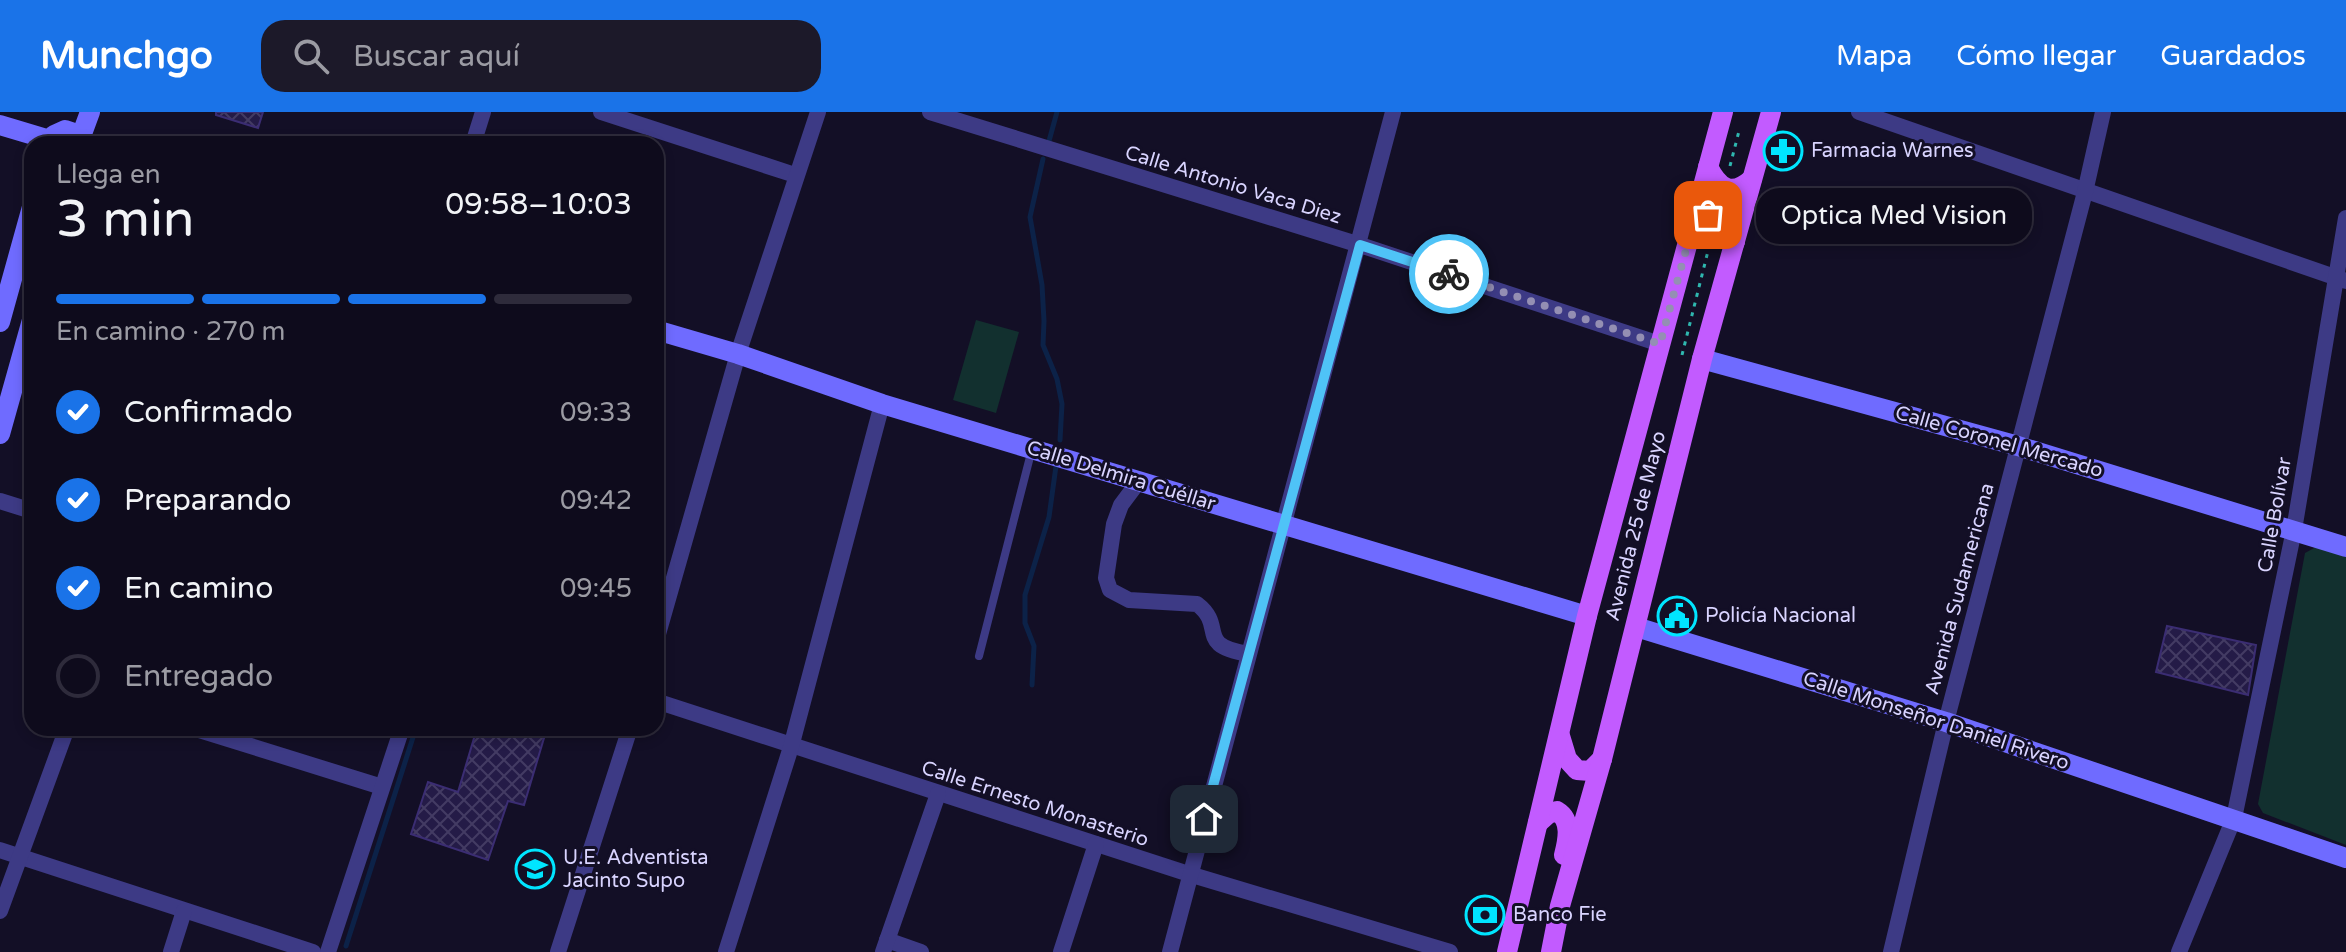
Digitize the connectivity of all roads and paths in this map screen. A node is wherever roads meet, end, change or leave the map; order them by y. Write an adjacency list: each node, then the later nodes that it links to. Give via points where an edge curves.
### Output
1 (90, 112): 15 (main road, via 83,131)
2 (483, 112): 16 (street)
3 (601, 112): 11 (street)
4 (818, 112): 18 (street)
5 (930, 112): 12 (street, Calle Antonio Vaca Diez)
6 (1393, 112): 26 (street)
7 (1723, 112): 17 (main road, Avenida 25 de Mayo)
8 (1771, 112): 19 (main road, Avenida 25 de Mayo)
9 (1859, 112): 21 (street)
10 (2103, 112): 21 (street, Avenida Sudamericana)
11 (645, 118): 18 (street)
12 (982, 120): 26 (street, Calle Antonio Vaca Diez)
13 (0, 125): 15 (main road)
14 (1740, 125): 20 (path)
15 (63, 134)
16 (476, 136)
17 (1708, 167): 20 (main road); 23 (main road, Avenida 25 de Mayo)
18 (795, 175): 32 (street)
19 (1752, 179): 20 (main road, via 1733,190); 25 (main road, Avenida 25 de Mayo)
20 (1724, 187)
21 (2085, 192): 27 (street); 36 (street, Avenida Sudamericana)
22 (2346, 218): 27 (street, Calle Bolívar)
23 (1694, 221): 25 (main road, via 1722,215 1732,225); 30 (main road, Avenida 25 de Mayo)
24 (24, 236): 28 (main road)
25 (1735, 242): 33 (main road, Avenida 25 de Mayo)
26 (1360, 245): 30 (street, Calle Antonio Vaca Diez); 41 (street)
27 (2340, 279): 42 (street, Calle Bolívar)
28 (0, 322)
29 (664, 332): 32 (main road, Calle Delmira Cuéllar)
30 (1660, 344): 45 (main road, Avenida 25 de Mayo)
31 (24, 348): 35 (main road)
32 (738, 354): 34 (main road, Calle Delmira Cuéllar); 44 (street)
33 (1702, 359): 36 (main road, Calle Coronel Mercado); 46 (main road, Avenida 25 de Mayo)
34 (882, 404): 37 (main road, Calle Delmira Cuéllar); 56 (street)
35 (0, 434)
36 (2018, 446): 42 (main road, Calle Coronel Mercado); 50 (street, Avenida Sudamericana)
37 (1032, 449): 38 (main road, Calle Delmira Cuéllar); 48 (lane)
38 (1139, 481): 41 (main road, Calle Delmira Cuéllar); 47 (street, via 1114,524 1106,578 1110,590 1129,600 1197,604 1206,611 1218,645)
39 (0, 501): 40 (street)
40 (24, 508)
41 (1282, 525): 45 (main road, Calle Delmira Cuéllar); 47 (street)
42 (2294, 530): 43 (main road, Calle Coronel Mercado); 60 (street, Calle Bolívar)
43 (2346, 547)
44 (664, 613)
45 (1587, 616): 51 (main road, Avenida 25 de Mayo)
46 (1636, 627): 50 (main road, Calle Monseñor Daniel Rivero); 57 (main road, Avenida 25 de Mayo)
47 (1248, 654): 66 (street)
48 (979, 656)
49 (664, 704): 56 (street, Calle Ernesto Monasterio)
50 (1946, 722): 60 (main road, Calle Monseñor Daniel Rivero); 82 (street, Avenida Sudamericana)
51 (1559, 733): 57 (main road, via 1567,759 1577,770 1590,771); 61 (main road, Avenida 25 de Mayo)
52 (64, 736): 64 (street)
53 (219, 736): 58 (street)
54 (399, 736): 58 (street)
55 (627, 736): 74 (street)
56 (791, 747): 59 (street, Calle Ernesto Monasterio); 75 (street)
57 (1602, 759): 67 (main road, Avenida 25 de Mayo)
58 (382, 787): 73 (street)
59 (938, 794): 62 (street, Calle Ernesto Monasterio); 70 (street)
60 (2234, 818): 65 (main road, Calle Monseñor Daniel Rivero); 83 (street, Calle Bolívar)
61 (1538, 823): 67 (main road, via 1557,811 1568,824 1557,886); 80 (main road, Avenida 25 de Mayo)
62 (1096, 844): 66 (street, Calle Ernesto Monasterio); 77 (street)
63 (0, 850): 64 (street)
64 (20, 856): 68 (street); 69 (street)
65 (2346, 858)
66 (1189, 874): 78 (street); 79 (street, Calle Ernesto Monasterio)
67 (1560, 906): 81 (main road, Avenida 25 de Mayo)
68 (0, 911)
69 (184, 911): 71 (street); 72 (street)
70 (885, 946): 76 (street)
71 (171, 952)
72 (313, 952)
73 (328, 952)
74 (558, 952)
75 (726, 952)
76 (921, 952)
77 (1061, 952)
78 (1170, 952)
79 (1450, 952)
80 (1507, 952)
81 (1551, 952)
82 (1891, 952)
83 (2179, 952)

